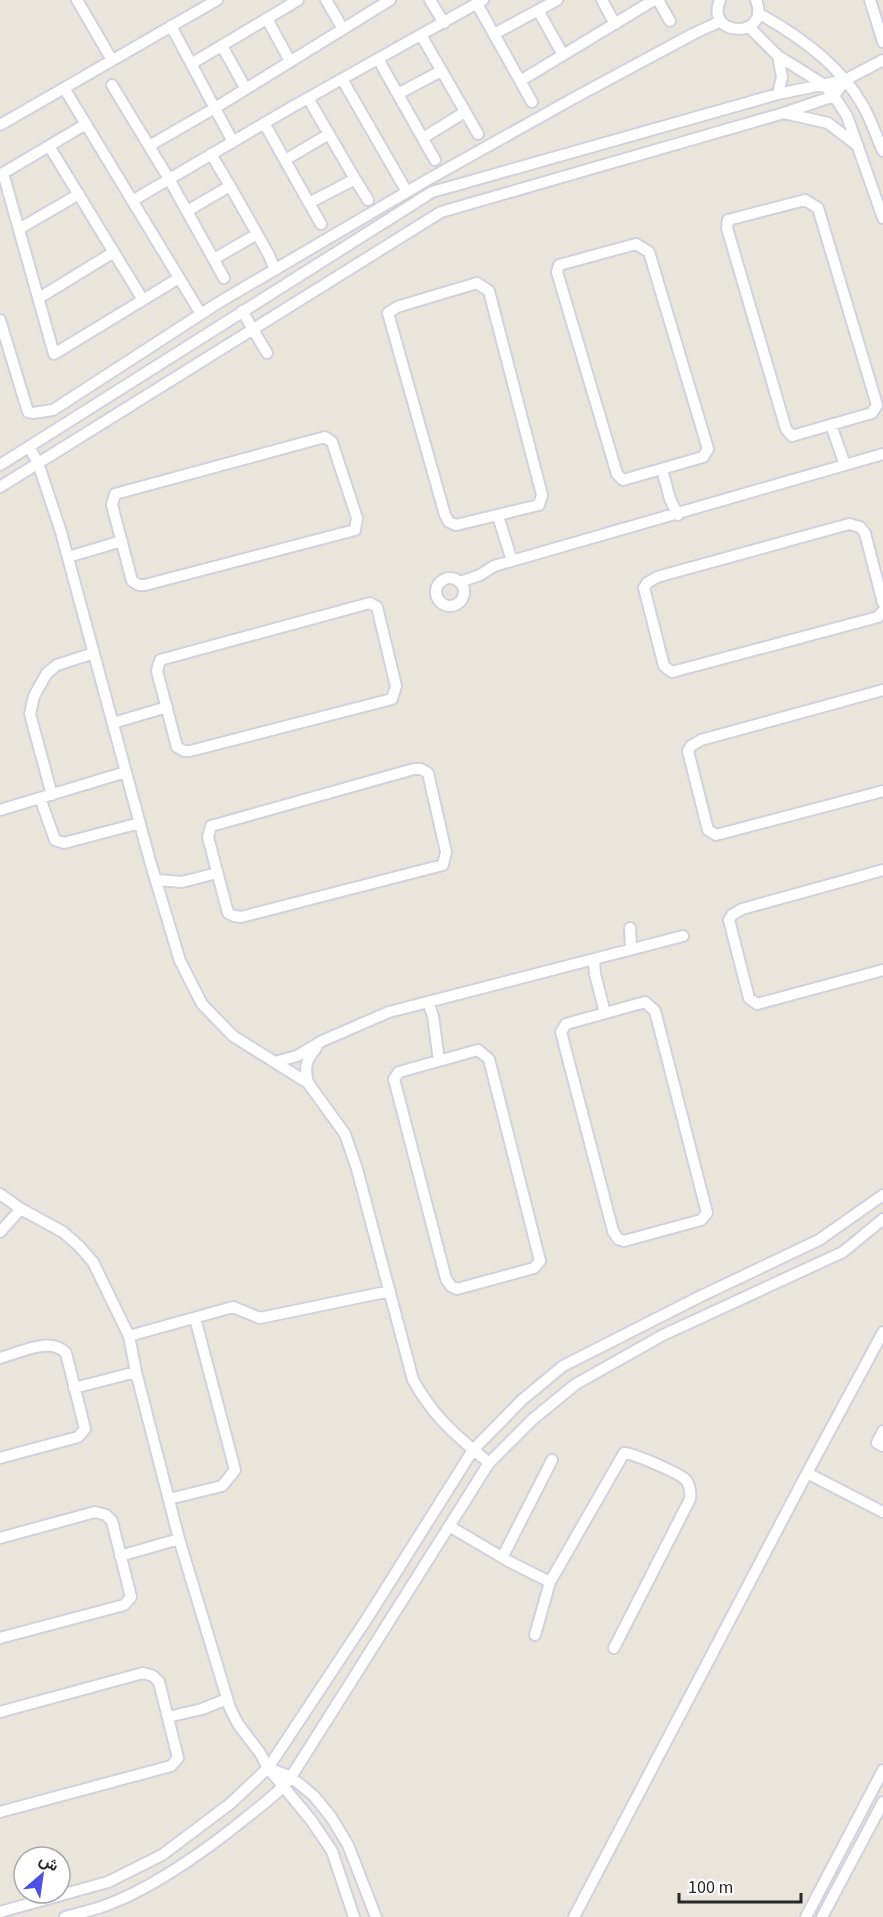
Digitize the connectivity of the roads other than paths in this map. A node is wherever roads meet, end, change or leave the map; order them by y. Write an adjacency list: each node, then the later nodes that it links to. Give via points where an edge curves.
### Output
1 (77, 0): 31 (street)
2 (217, 0): 21 (street)
3 (298, 0): 16 (street)
4 (326, 0): 23 (street)
5 (389, 0): 23 (street)
6 (430, 0): 19 (street)
7 (557, 0): 14 (street)
8 (602, 0): 20 (street)
9 (656, 0): 17 (street); 20 (street)
10 (720, 0): 18 (street)
11 (756, 0): 15 (street)
12 (870, 0): 26 (street)
13 (480, 2): 19 (street); 24 (street)
14 (538, 10): 24 (street); 28 (street)
15 (758, 13): 22 (street); 37 (street, via 805,43)
16 (267, 19): 27 (street); 33 (street)
17 (670, 21)
18 (721, 21): 22 (street, via 736,30); 69 (street)
19 (444, 23): 25 (street)
20 (615, 24): 28 (street)
21 (171, 26): 31 (street); 34 (street)
22 (749, 27): 29 (street)
23 (344, 29): 33 (street)
24 (494, 34): 38 (street)
25 (421, 35): 30 (street); 35 (street)
26 (883, 42)
27 (222, 46): 34 (street); 42 (street)
28 (564, 55): 38 (street)
29 (778, 56): 39 (street); 44 (street, via 782,77)
30 (378, 59): 36 (street); 43 (street)
31 (112, 60): 41 (street)
32 (883, 60): 37 (street)
33 (291, 61): 42 (street)
34 (191, 64): 48 (street)
35 (441, 71): 43 (street); 49 (street)
36 (342, 79): 46 (street); 69 (street)
37 (845, 80): 39 (street); 45 (street); 61 (street, via 862,104)
38 (520, 81): 47 (street)
39 (823, 84): 44 (street); 45 (street)
40 (112, 85): 59 (street)
41 (64, 88): 52 (street); 53 (street)
42 (246, 89): 48 (street)
43 (398, 94): 56 (street)
44 (778, 94): 86 (street, via 432,192)
45 (834, 96): 50 (street); 60 (street)
46 (308, 98): 51 (street); 54 (street)
47 (532, 102)
48 (215, 108): 57 (street); 59 (street)
49 (465, 112): 55 (street); 56 (street)
50 (784, 113): 60 (street, via 828,123); 89 (street, via 441,212)
51 (264, 123): 57 (street); 63 (street)
52 (86, 124): 58 (street); 72 (street)
53 (0, 125)
54 (329, 134): 63 (street); 67 (street)
55 (478, 134)
56 (423, 138): 64 (street)
57 (233, 142): 62 (street)
58 (49, 146): 65 (street); 70 (street)
59 (149, 146): 66 (street)
60 (859, 147): 75 (street)
61 (883, 151)
62 (208, 156): 66 (street); 68 (street)
63 (285, 160): 73 (street)
64 (435, 160)
65 (2, 174): 77 (street)
66 (169, 179): 72 (street); 74 (street)
67 (355, 179): 71 (street); 73 (street)
68 (230, 186): 74 (street); 78 (street)
69 (407, 192): 81 (street)
70 (79, 194): 77 (street); 79 (street)
71 (368, 200)
72 (132, 201): 82 (street)
73 (309, 203): 76 (street)
74 (187, 211): 80 (street)
75 (883, 218)
76 (321, 224)
77 (19, 230): 84 (street)
78 (257, 234): 80 (street); 81 (street)
79 (114, 252): 84 (street); 85 (street)
80 (214, 259): 83 (street)
81 (275, 270): 87 (street)
82 (179, 278): 85 (street); 87 (street)
83 (224, 278)
84 (39, 298): 85 (street, via 54,354)
85 (143, 300)
86 (242, 311): 89 (street); 92 (street)
87 (201, 315): 88 (street, via 53,410 33,413 28,412 23,402)
88 (0, 320)
89 (252, 329): 90 (street); 94 (street)
90 (267, 353)
91 (831, 425): 91 (street, via 792,436 786,429 727,228 728,220 805,200 818,208 877,405 872,413); 96 (street)
92 (29, 447): 94 (street); 95 (street)
93 (883, 454): 96 (street)
94 (38, 463): 98 (street); 102 (street)
95 (0, 465)
96 (845, 465): 99 (street)
97 (662, 469): 97 (street, via 623,480 617,474 557,272 559,265 636,244 649,252 708,449 703,457); 99 (street)
98 (0, 487)
99 (678, 515): 103 (street)
100 (498, 516): 100 (street, via 456,525 445,515 388,313 477,283 489,291 542,495 539,505); 103 (street)
101 (122, 541): 101 (street, via 112,505 115,494 325,437 332,442 357,518 355,530 347,533 145,585 132,581); 102 (street)
102 (68, 557): 108 (street)
103 (512, 561): 105 (street)
104 (879, 566): 106 (street); 107 (street, via 865,533 849,524 657,577 644,588 664,666 672,672 878,617)
105 (460, 582)
106 (883, 603)
107 (883, 611)
108 (94, 653): 111 (street); 114 (street, via 57,665 47,673 34,696 30,714)
109 (883, 690): 113 (street, via 701,740 688,751 708,830 716,835)
110 (167, 707): 110 (street, via 157,671 160,660 363,604 377,607 396,686 392,699 190,751 177,747); 111 (street)
111 (113, 723): 112 (street)
112 (126, 772): 114 (street); 116 (street)
113 (883, 791)
114 (46, 796): 115 (street); 116 (street, via 55,840 64,843)
115 (0, 810)
116 (140, 823): 119 (street)
117 (883, 870): 124 (street, via 742,909 729,920 749,998 757,1004)
118 (217, 873): 118 (street, via 208,837 211,825 414,769 428,773 447,852 443,865 241,916 228,913); 119 (street, via 182,882)
119 (157, 880): 129 (street, via 180,961 202,1004 233,1035)
120 (630, 928): 122 (street)
121 (683, 936): 122 (street)
122 (631, 949): 123 (street)
123 (594, 959): 125 (street); 126 (street)
124 (883, 970)
125 (428, 1002): 127 (street, via 389,1012); 128 (street)
126 (605, 1013): 126 (street, via 566,1024 561,1039 613,1231 624,1241 701,1221 707,1213 656,1011 645,1002)
127 (322, 1041): 129 (street, via 297,1056); 130 (street, via 306,1060)
128 (439, 1061): 128 (street, via 399,1072 394,1086 446,1279 458,1289 534,1268 540,1261 489,1059 478,1050)
129 (275, 1062): 130 (street)
130 (308, 1083): 136 (street, via 345,1134)
131 (0, 1194): 133 (street)
132 (883, 1195): 145 (street, via 819,1240 563,1366 522,1400)
133 (21, 1209): 135 (street); 139 (street, via 63,1232 93,1262)
134 (883, 1219): 148 (street, via 843,1252 663,1335 576,1384 532,1419)
135 (0, 1232)
136 (390, 1291): 137 (street, via 260,1318 233,1307); 145 (street, via 413,1380 430,1408)
137 (195, 1318): 139 (street); 150 (street, via 235,1470 222,1486)
138 (883, 1332): 149 (street)
139 (129, 1336): 141 (street)
140 (0, 1358): 142 (street, via 49,1344 60,1347 66,1353)
141 (136, 1372): 142 (street); 150 (street)
142 (74, 1388): 146 (street, via 85,1429 78,1437)
143 (883, 1431): 144 (street, via 877,1443)
144 (883, 1446)
145 (473, 1450): 148 (street); 164 (street)
146 (0, 1458)
147 (552, 1460): 156 (street)
148 (489, 1463): 152 (street)
149 (807, 1473): 151 (street); 174 (street)
150 (169, 1499): 154 (street)
151 (883, 1512)
152 (449, 1526): 156 (street); 166 (street)
153 (0, 1539): 155 (street, via 95,1512 112,1521)
154 (179, 1539): 155 (street); 161 (street)
155 (120, 1556): 159 (street, via 131,1597 124,1605)
156 (503, 1556): 157 (street)
157 (550, 1582): 158 (street); 160 (street, via 624,1453 634,1454 685,1480 690,1499)
158 (535, 1635)
159 (0, 1638)
160 (614, 1648)
161 (227, 1699): 163 (street); 164 (street, via 238,1724)
162 (0, 1713): 163 (street, via 142,1674 159,1682)
163 (168, 1717): 169 (street, via 178,1758 171,1766)
164 (268, 1768): 166 (street); 167 (street); 170 (street, via 231,1803 162,1855 108,1882)
165 (883, 1770): 175 (street)
166 (291, 1777): 167 (street); 173 (street, via 332,1817 348,1845)
167 (283, 1787): 171 (street, via 235,1827 146,1886 103,1907); 172 (street, via 332,1851)
168 (883, 1802): 176 (street)
169 (0, 1812)
170 (0, 1912)
171 (65, 1917)
172 (354, 1917)
173 (376, 1917)
174 (574, 1917)
175 (806, 1917)
176 (822, 1917)

